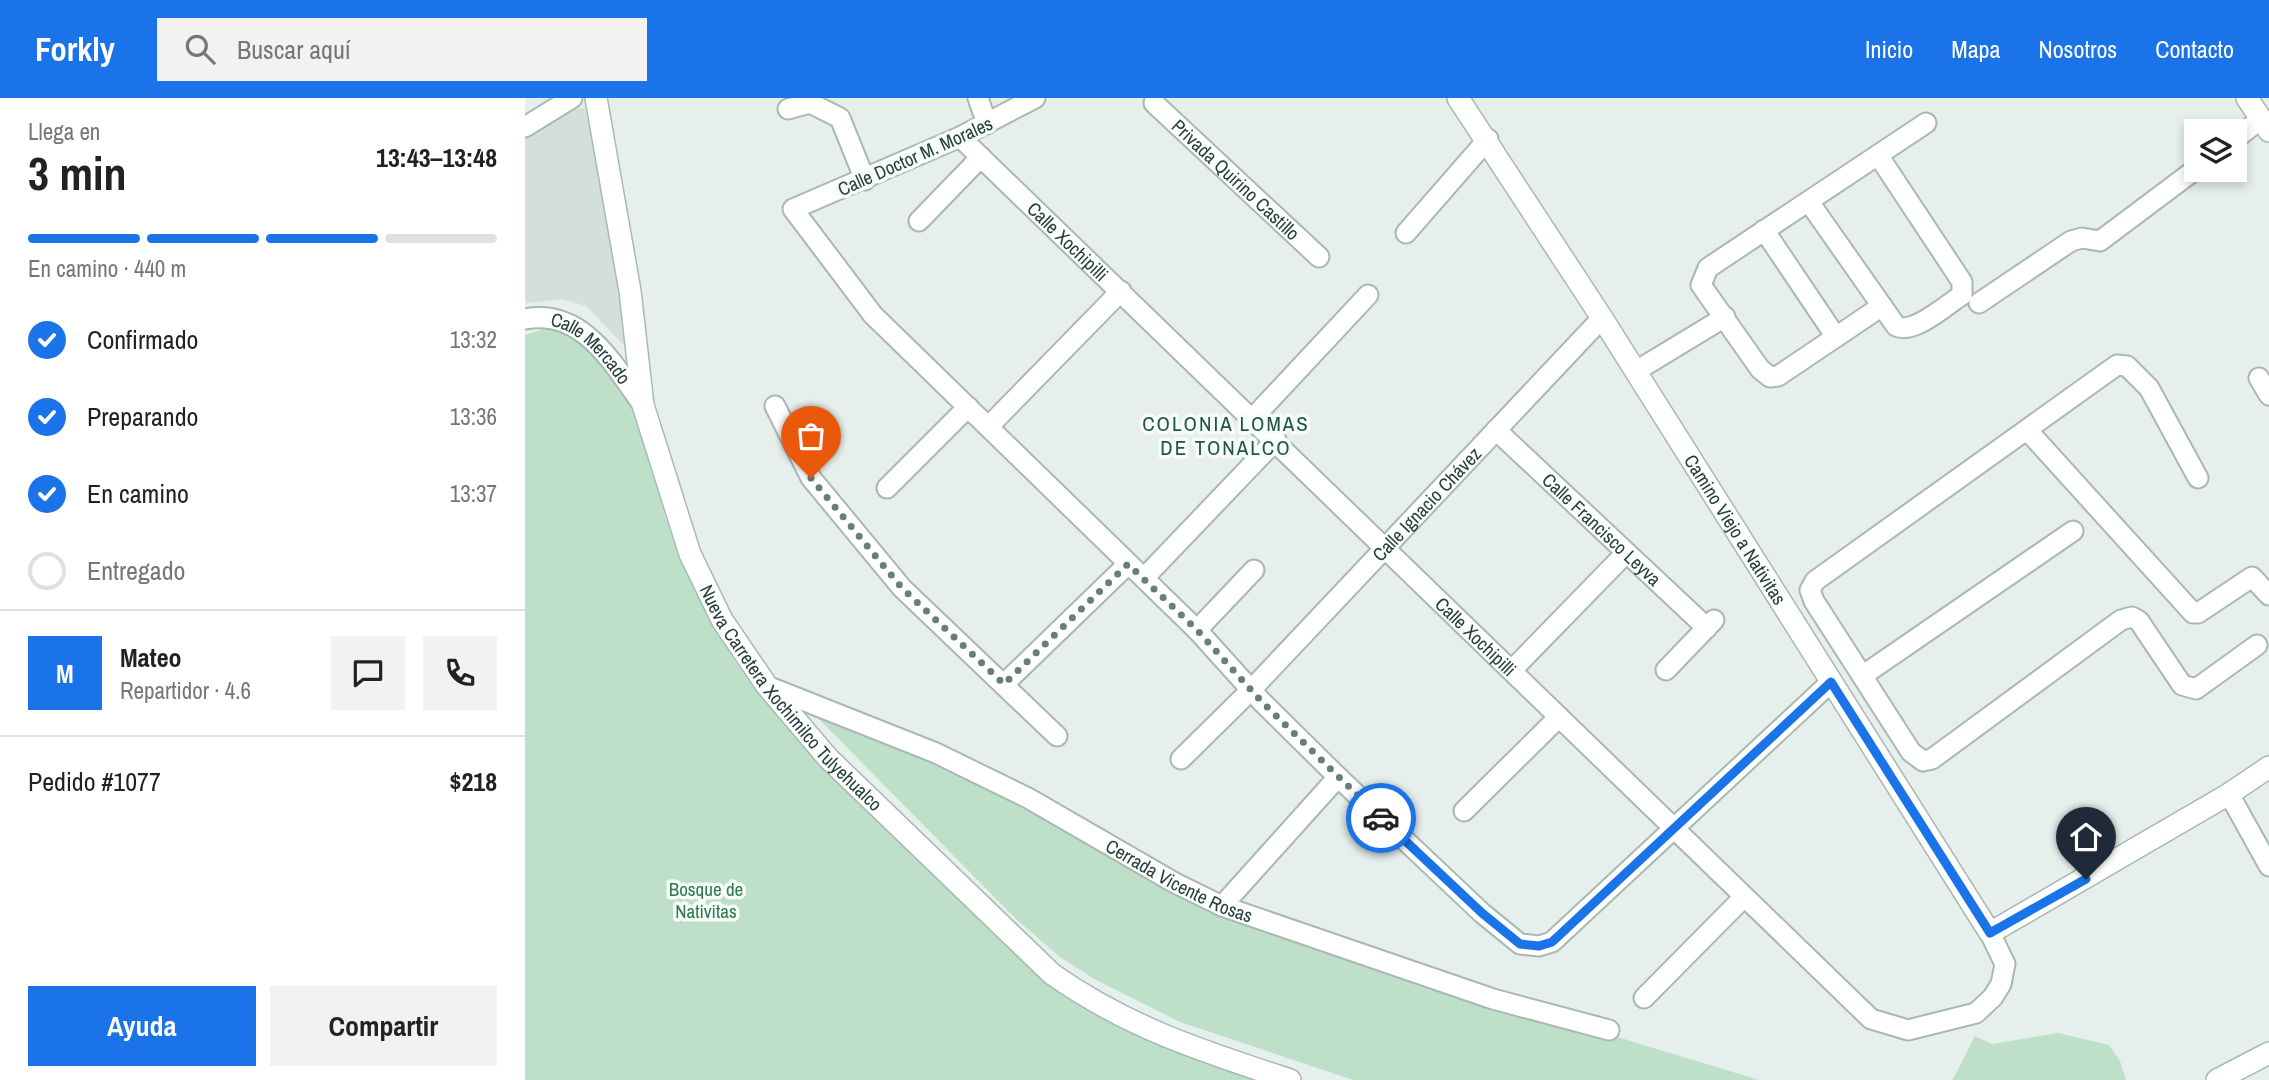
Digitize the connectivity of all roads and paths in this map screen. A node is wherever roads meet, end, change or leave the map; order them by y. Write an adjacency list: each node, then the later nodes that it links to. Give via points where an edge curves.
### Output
1 (572, 98): 12 (street)
2 (596, 98): 36 (street, Nueva Carretera Xochimilco Tulyehualco, via 630,290)
3 (978, 98): 10 (street)
4 (1035, 98): 10 (street, Calle Doctor M. Morales)
5 (1458, 98): 15 (street, Camino Viejo a Nativitas)
6 (2247, 98): 11 (street)
7 (1153, 100): 24 (street, Privada Quirino Castillo)
8 (788, 109): 19 (street, via 810,103 840,118)
9 (1926, 123): 16 (street)
10 (988, 124): 14 (street, Calle Doctor M. Morales)
11 (2265, 125): 13 (street)
12 (525, 127)
13 (2247, 133)
14 (960, 137): 17 (street, Calle Xochipilli); 19 (street, Calle Doctor M. Morales)
15 (1487, 139): 23 (street); 30 (street, Camino Viejo a Nativitas)
16 (1878, 155): 20 (street); 28 (street, via 1962,282 1962,295 1913,327 1902,329)
17 (981, 157): 21 (street); 25 (street, Calle Xochipilli)
18 (2184, 178): 27 (street, via 2100,241 2071,241)
19 (865, 180): 38 (street, Calle Doctor M. Morales, via 793,209 873,315)
20 (1809, 202): 22 (street); 28 (street)
21 (919, 221)
22 (1764, 230): 29 (street, via 1703,276 1701,285); 32 (street)
23 (1406, 233)
24 (1319, 257)
25 (1121, 290): 39 (street, Calle Xochipilli); 40 (street)
26 (1368, 295): 39 (street)
27 (1979, 303)
28 (1882, 306): 32 (street)
29 (1725, 317): 32 (street, via 1770,377); 33 (street)
30 (1602, 318): 33 (street, Camino Viejo a Nativitas); 41 (street, Calle Ignacio Chávez)
31 (525, 319): 36 (street, Calle Mercado, via 555,318 581,330 602,349)
32 (1836, 337)
33 (1636, 371): 58 (street, Camino Viejo a Nativitas)
34 (2259, 378): 35 (street)
35 (2269, 396)
36 (643, 405): 60 (street, Nueva Carretera Xochimilco Tulyehualco, via 690,554 722,620)
37 (775, 406): 59 (street, via 811,478 859,538 902,588)
38 (968, 407): 40 (street); 45 (street)
39 (1253, 418): 43 (street, Calle Xochipilli)
40 (989, 426): 49 (street)
41 (1496, 430): 47 (street, Calle Ignacio Chávez); 48 (street, Calle Francisco Leyva)
42 (2028, 432): 44 (street, via 2117,365 2127,366 2149,388); 52 (street, via 2193,613 2252,577); 57 (street, via 1815,581 1810,590 1814,601)
43 (1276, 440): 47 (street, Calle Xochipilli); 51 (street)
44 (2198, 478)
45 (887, 488)
46 (2073, 531): 57 (street)
47 (1386, 546): 55 (street, Calle Xochipilli); 61 (street, Calle Ignacio Chávez)
48 (1626, 553): 55 (street); 56 (street, Calle Francisco Leyva, via 1711,624)
49 (1128, 564): 51 (street); 59 (street)
50 (1254, 570): 53 (street)
51 (1144, 578): 53 (street)
52 (2269, 595)
53 (1197, 630): 61 (street)
54 (2257, 645): 57 (street, via 2196,689 2189,689 2139,621 2132,617 2121,620 1932,759 1923,761 1911,752)
55 (1512, 670): 62 (street, Calle Xochipilli)
56 (1666, 670)
57 (1861, 676)
58 (1831, 682): 69 (street); 73 (street, Camino Viejo a Nativitas)
59 (1004, 684): 63 (street)
60 (767, 686): 72 (street, Cerrada Vicente Rosas, via 1028,798); 78 (street, Nueva Carretera Xochimilco Tulyehualco, via 828,758 1052,974 1169,1040)
61 (1251, 690): 64 (street, Calle Ignacio Chávez); 66 (street)
62 (1559, 717): 68 (street); 69 (street, Calle Xochipilli)
63 (1057, 736)
64 (1181, 759)
65 (2269, 767): 67 (street)
66 (1338, 777): 69 (street, via 1520,944 1552,942); 72 (street)
67 (2229, 794): 70 (street); 73 (street)
68 (1464, 811)
69 (1673, 827): 71 (street, Calle Xochipilli)
70 (2269, 866)
71 (1743, 898): 74 (street, Calle Xochipilli, via 1871,1019 1888,1026 1908,1030 1976,1013 1993,998); 75 (street)
72 (1222, 906): 76 (street, Cerrada Vicente Rosas, via 1493,999)
73 (1990, 933): 74 (street, Camino Viejo a Nativitas)
74 (2005, 964)
75 (1644, 998)
76 (1609, 1030)
77 (2269, 1053): 79 (street)
78 (1290, 1080)
79 (2217, 1080)

